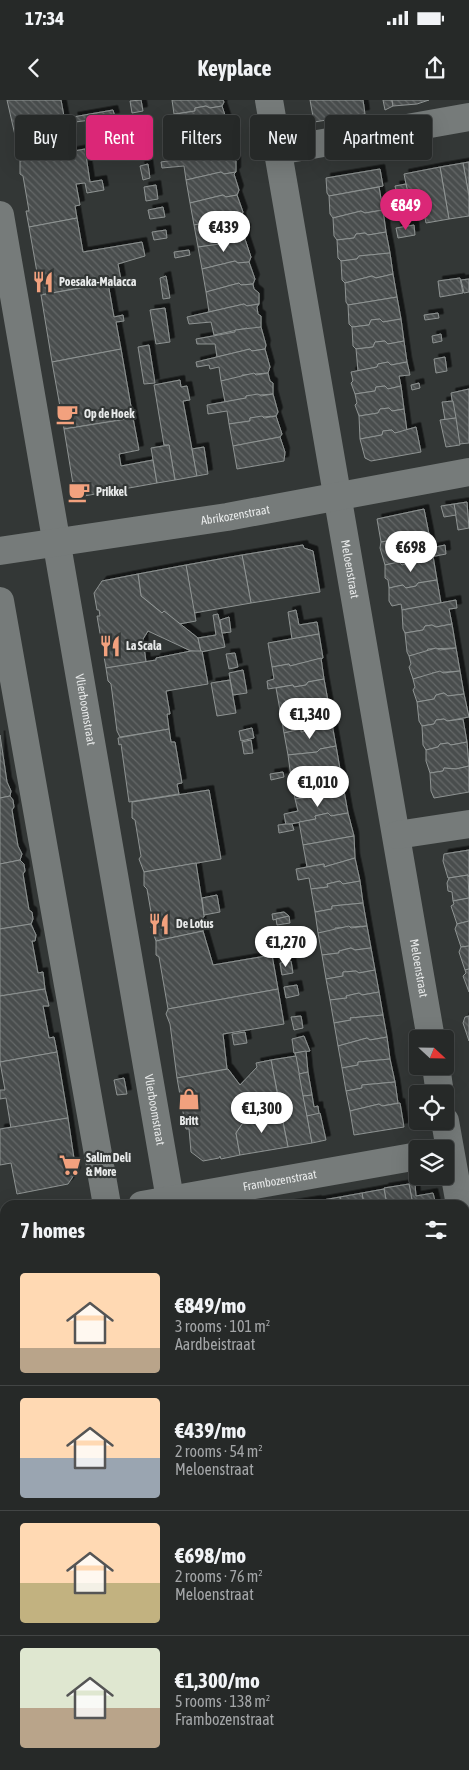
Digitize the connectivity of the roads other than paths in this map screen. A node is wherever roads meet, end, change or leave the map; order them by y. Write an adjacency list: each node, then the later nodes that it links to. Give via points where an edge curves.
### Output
1 (269, 100): 2 (street, Meloenstraat)
2 (272, 115)
3 (469, 117): 4 (street)
4 (315, 144)
5 (280, 160): 8 (street, Meloenstraat)
6 (0, 215): 9 (street, Vlierboomstraat)
7 (469, 472): 8 (street, Abrikozenstraat)
8 (336, 496): 9 (street, Abrikozenstraat); 13 (street, Meloenstraat)
9 (57, 543): 10 (street, Abrikozenstraat); 19 (street, Vlierboomstraat)
10 (0, 551)
11 (0, 601): 18 (street)
12 (469, 824): 13 (street)
13 (397, 836): 14 (street, Meloenstraat)
14 (429, 1030)
15 (448, 1130): 16 (street)
16 (455, 1149): 21 (street)
17 (409, 1158): 20 (street, Frambozenstraat)
18 (107, 1200)
19 (171, 1200)
20 (182, 1200)
21 (460, 1200)

